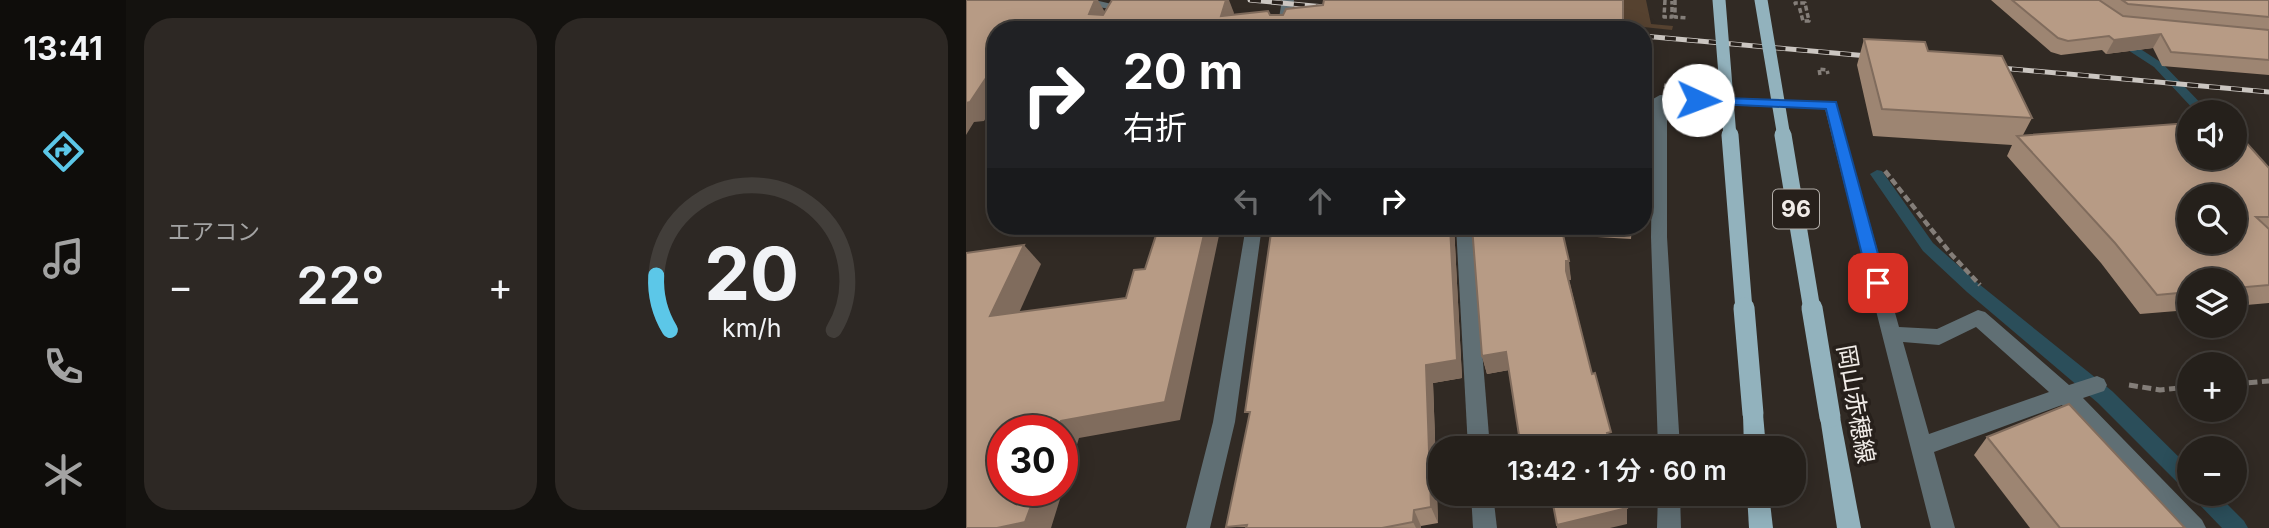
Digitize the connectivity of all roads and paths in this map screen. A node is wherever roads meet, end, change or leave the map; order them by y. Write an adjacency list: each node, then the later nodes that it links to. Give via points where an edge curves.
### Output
1 (1288, 0): 10 (street)
2 (1665, 0): 6 (path, via 1664,17 1672,17)
3 (1719, 0): 27 (main road, 96, bridge)
4 (1761, 0): 36 (main road, 岡山赤穂線 / 96, bridge)
5 (1071, 1): 9 (street, via 1118,7)
6 (1674, 1): 8 (path, via 1675,17)
7 (1798, 6): 7 (path, via 1795,3 1805,3 1809,21 1803,21)
8 (1689, 18)
9 (1111, 21)
10 (1284, 21)
11 (1819, 72): 12 (path)
12 (1827, 72)
13 (1664, 85): 14 (path, bridge)
14 (1677, 85)
15 (1878, 162): 18 (path)
16 (1253, 235): 32 (street, via 1224,422)
17 (1465, 235): 25 (street)
18 (1984, 288)
19 (1891, 334): 24 (street, via 1940,337 1978,317); 26 (street, via 1831,105 1660,99 1659,237); 28 (street)
20 (2269, 381): 21 (path)
21 (2247, 383)
22 (2092, 386): 23 (path, via 2107,381); 24 (street)
23 (2177, 388)
24 (2066, 395): 28 (street); 38 (street)
25 (1478, 436)
26 (1668, 436)
27 (1754, 436)
28 (1921, 447): 37 (street)
29 (1483, 506): 33 (street)
30 (1669, 506): 34 (street)
31 (1759, 506): 35 (main road)
32 (1198, 528)
33 (1485, 528)
34 (1669, 528)
35 (1761, 528)
36 (1849, 528)
37 (1943, 528)
38 (2194, 528)

